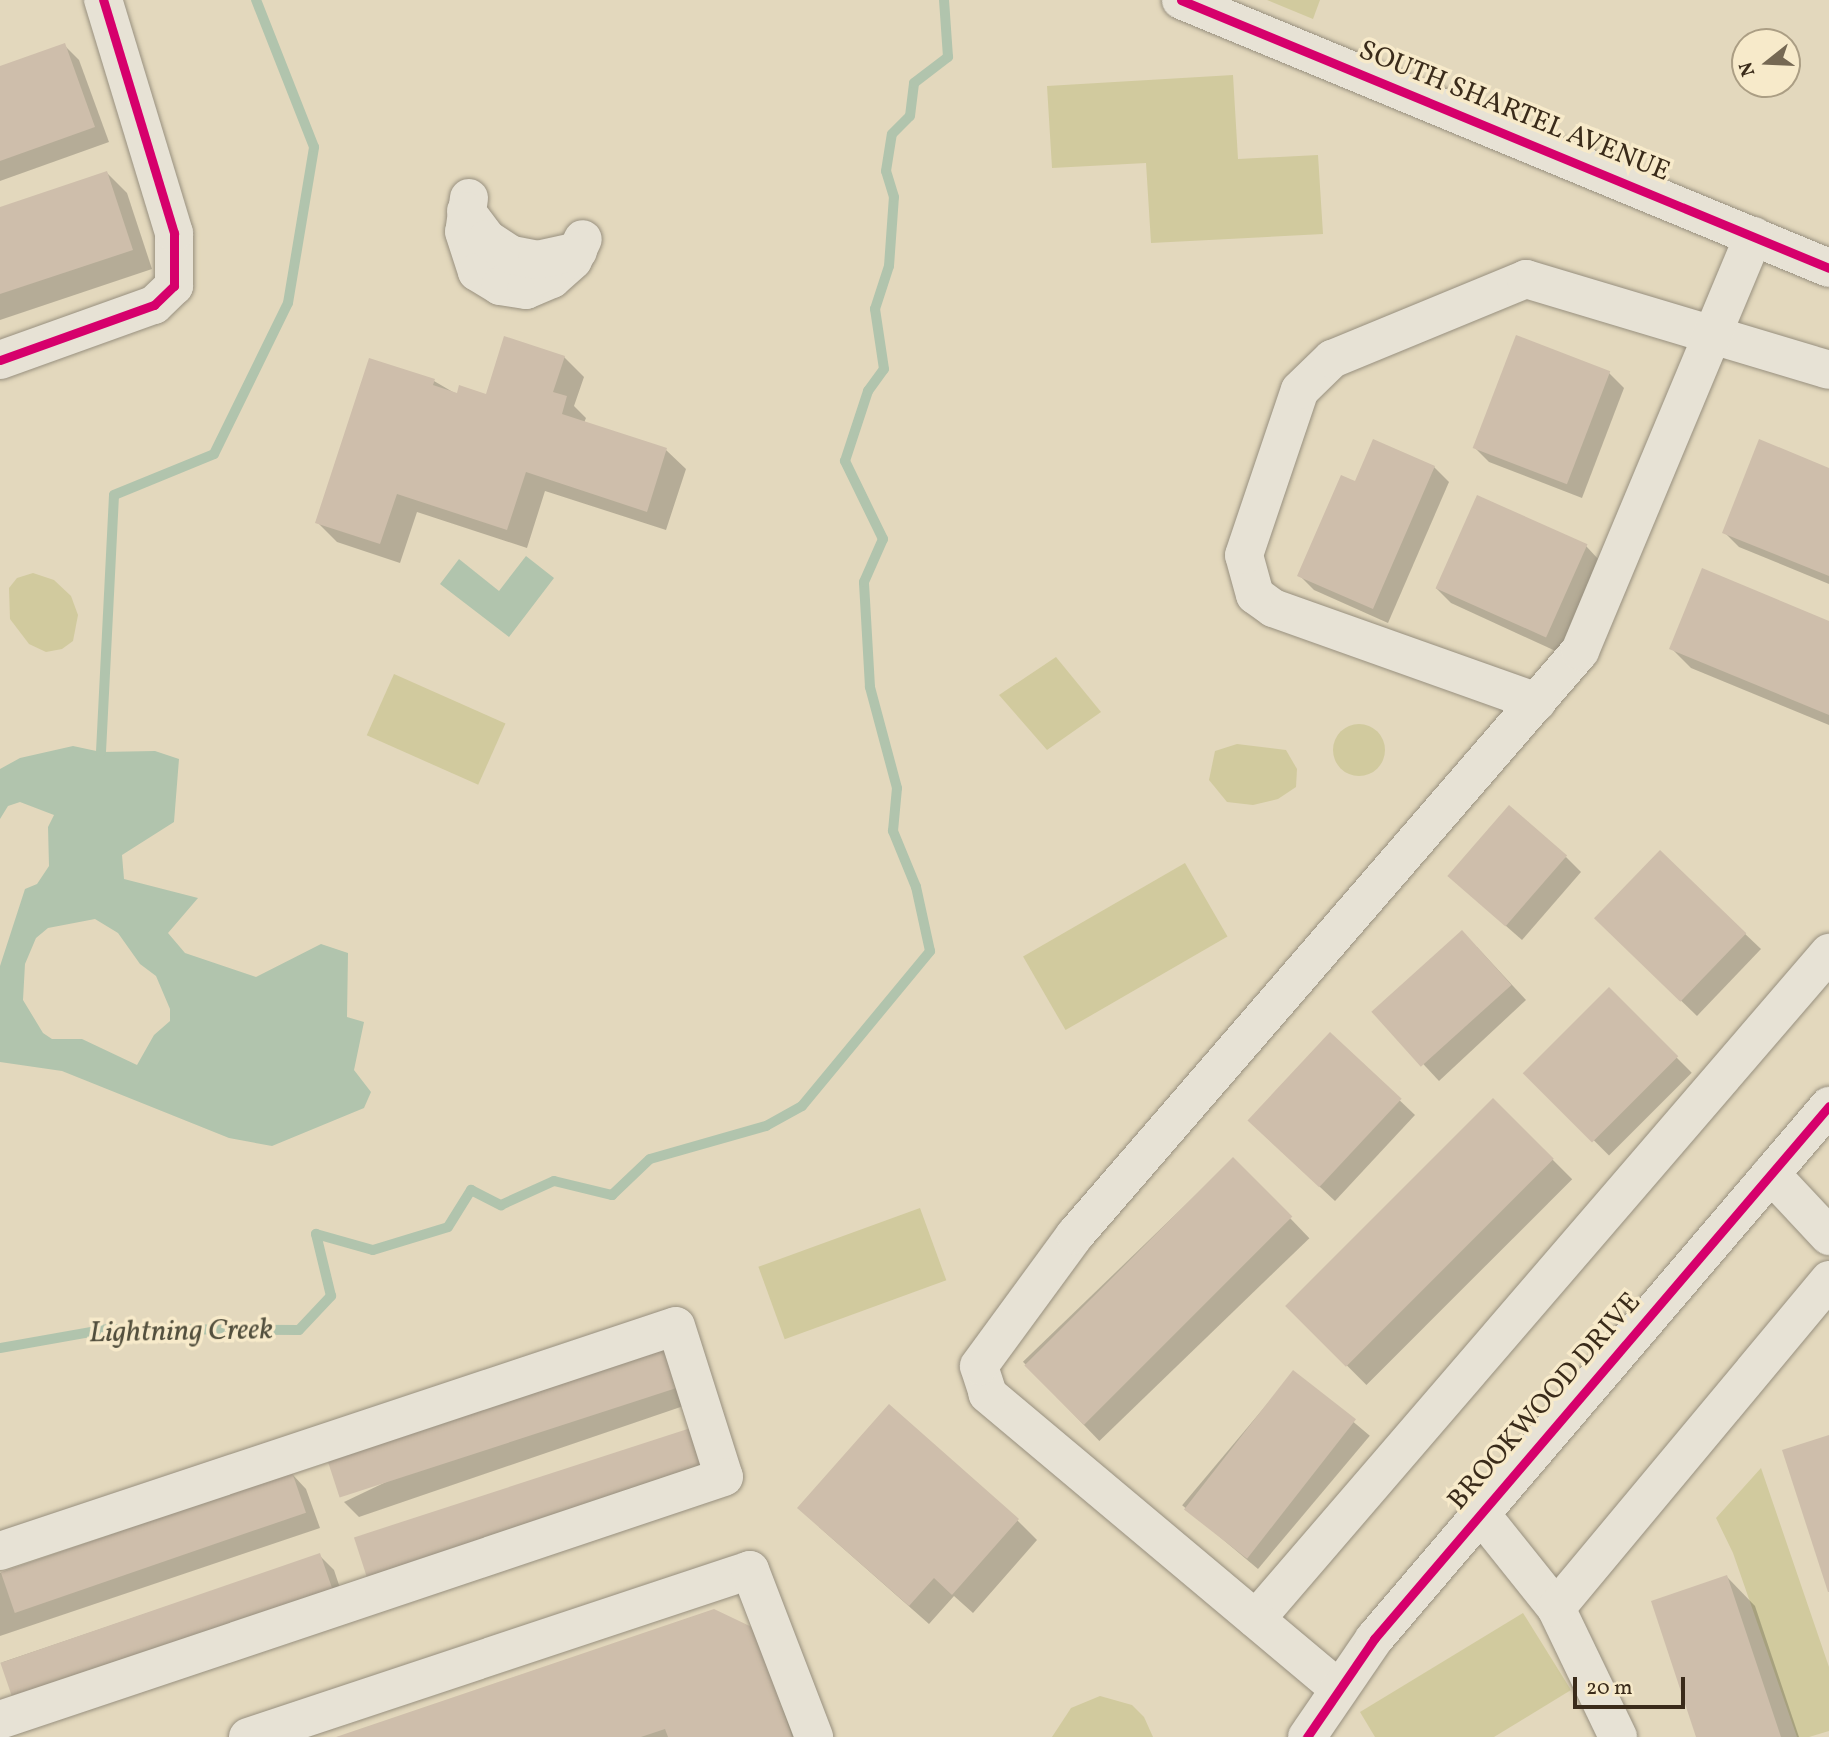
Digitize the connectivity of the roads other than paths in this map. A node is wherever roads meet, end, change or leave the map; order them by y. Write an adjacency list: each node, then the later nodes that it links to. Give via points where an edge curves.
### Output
1 (103, 0): 8 (street, via 174,233 173,286 154,305)
2 (1181, 0): 4 (street, SOUTH SHARTEL AVENUE)
3 (467, 204): 5 (street, via 464,232 477,272 500,286 526,290 552,279)
4 (1754, 236): 6 (street, SOUTH SHARTEL AVENUE); 7 (street)
5 (580, 245)
6 (1829, 268)
7 (1713, 335): 9 (street); 10 (street, via 1580,651); 10 (street, via 1526,279 1332,359 1300,390 1244,555 1255,595 1273,608)
8 (0, 360)
9 (1829, 370)
10 (1537, 702): 19 (street, via 1074,1235 979,1366 988,1395)
11 (1829, 953): 19 (street)
12 (1829, 1106): 13 (street, BROOKWOOD DRIVE)
13 (1771, 1174): 14 (street); 16 (street, BROOKWOOD DRIVE)
14 (1829, 1236)
15 (1829, 1280): 18 (street)
16 (1480, 1513): 18 (street); 20 (street, BROOKWOOD DRIVE, via 1374,1639)
17 (0, 1550): 21 (street, via 676,1326 724,1477)
18 (1556, 1608): 25 (street)
19 (1256, 1619): 20 (street)
20 (1339, 1689): 24 (street, BROOKWOOD DRIVE)
21 (0, 1720)
22 (248, 1737): 23 (street, via 750,1570)
23 (814, 1737)
24 (1307, 1737)
25 (1618, 1737)

